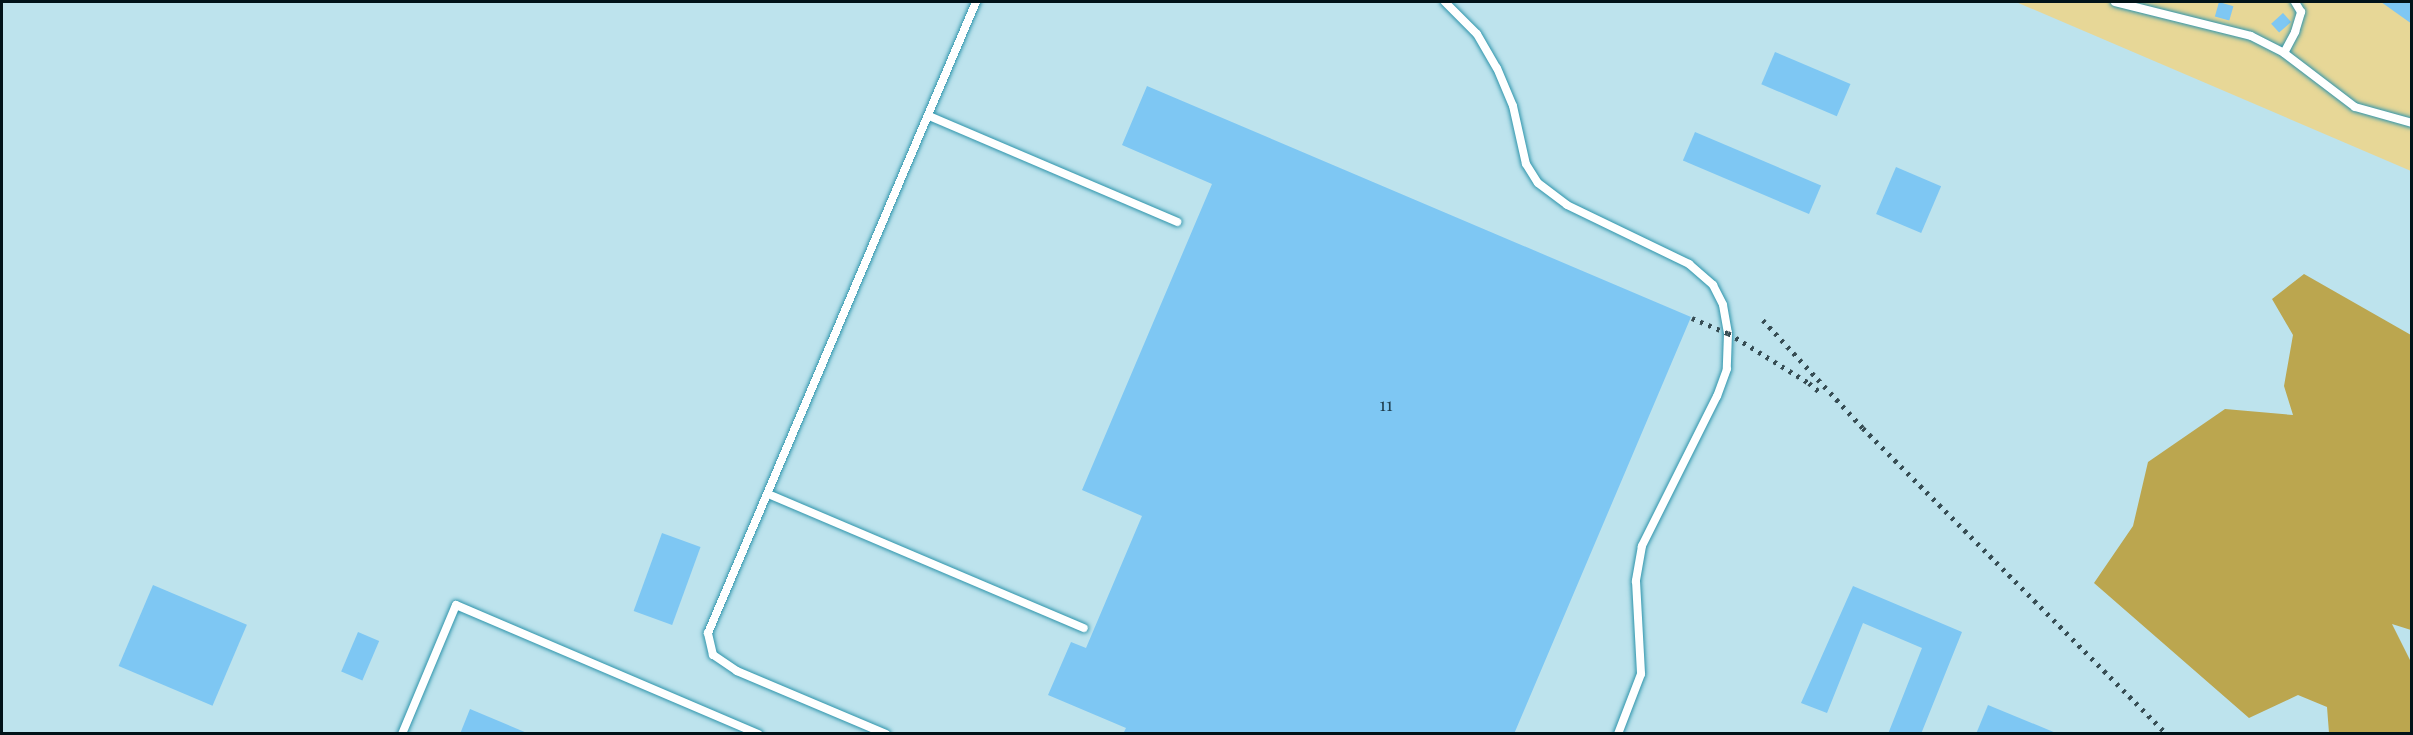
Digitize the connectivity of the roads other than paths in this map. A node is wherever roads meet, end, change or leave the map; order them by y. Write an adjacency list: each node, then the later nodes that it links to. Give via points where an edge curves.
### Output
1 (976, 2): 6 (lane)
2 (1445, 2): 14 (lane, via 1477,34 1497,68 1513,106 1526,164 1538,183 1567,205 1689,264 1713,285 1724,305 1727,369 1642,546 1636,581 1641,674)
3 (2115, 2): 5 (lane, via 2251,36)
4 (2295, 2): 5 (lane, via 2301,12)
5 (2284, 53): 7 (lane, via 2355,107)
6 (929, 116): 8 (lane); 9 (lane)
7 (2412, 123)
8 (1177, 222)
9 (768, 494): 10 (lane); 13 (lane, via 708,633 713,655 737,671)
10 (1084, 628)
11 (402, 734): 12 (lane, via 456,605)
12 (759, 734)
13 (886, 734)
14 (1618, 734)

